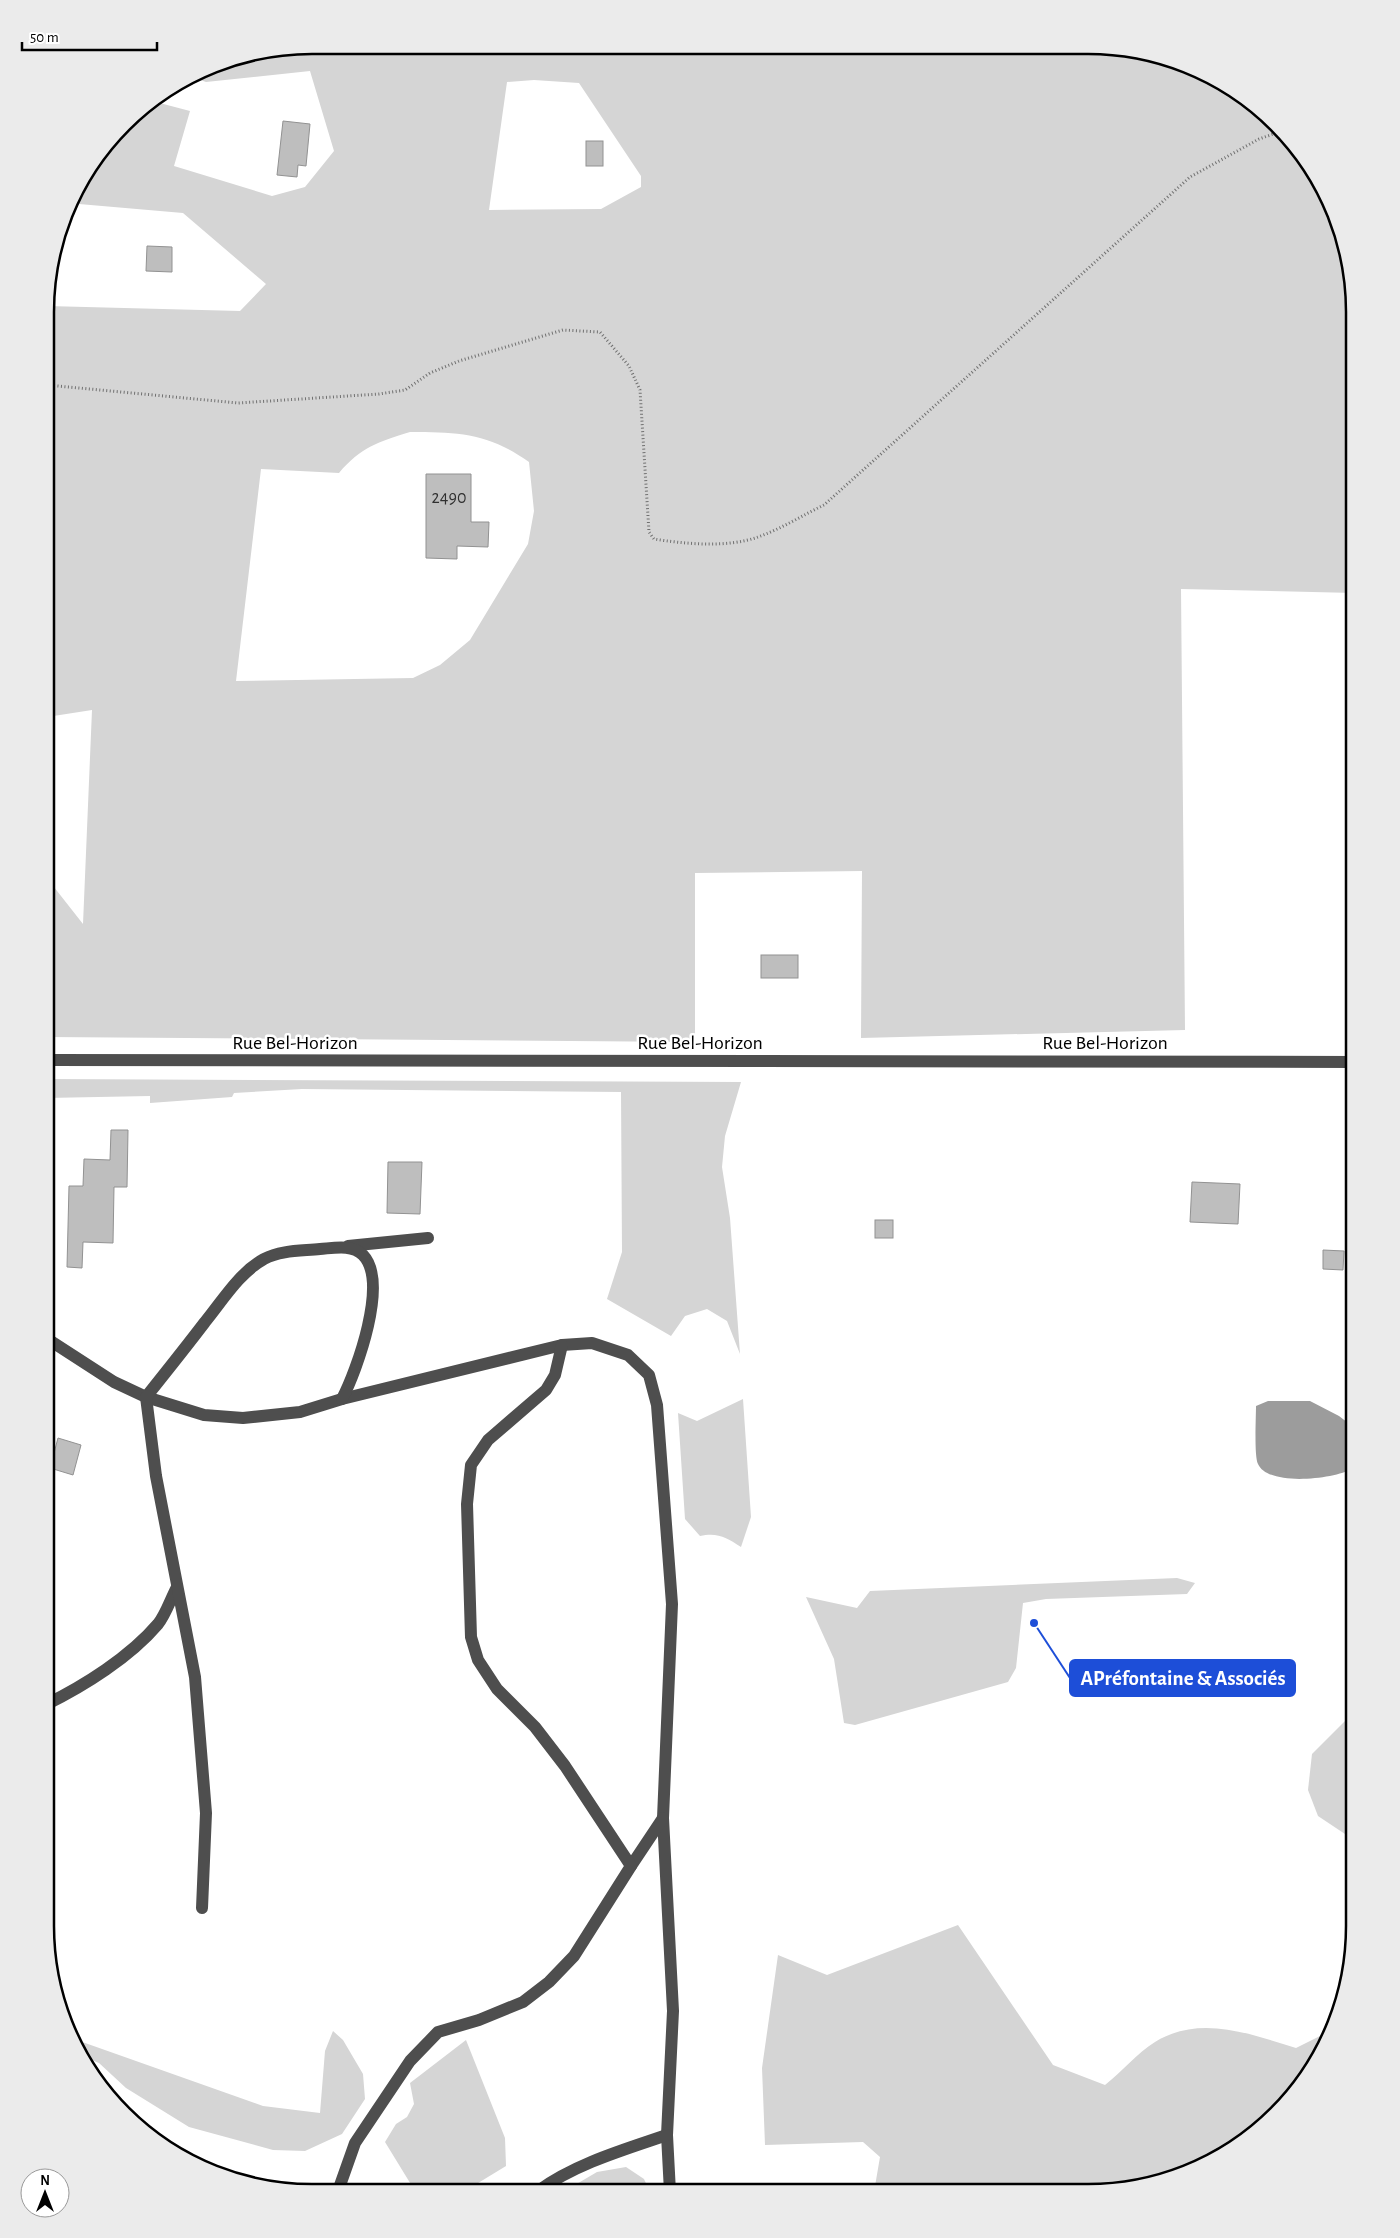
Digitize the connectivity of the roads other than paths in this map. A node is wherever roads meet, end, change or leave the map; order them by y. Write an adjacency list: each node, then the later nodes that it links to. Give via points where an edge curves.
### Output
1 (54, 1060): 2 (street, Rue Bel-Horizon)
2 (1346, 1062)
3 (428, 1238): 4 (street)
4 (345, 1246): 7 (street, via 286,1252 265,1259 242,1275); 8 (street, via 363,1254 373,1270 363,1350)
5 (54, 1343): 7 (street, via 114,1382)
6 (562, 1345): 8 (street); 11 (street, via 592,1344 628,1355 649,1375 657,1405 672,1604); 12 (street, via 555,1376 546,1390 488,1440 471,1465 468,1504 471,1637 478,1660 497,1689 541,1735 565,1766)
7 (146, 1397): 8 (street, via 204,1415 243,1418 300,1412); 9 (street, via 156,1476)
8 (342, 1399)
9 (177, 1586): 10 (street, via 158,1623 120,1658); 13 (street, via 195,1677 206,1813)
10 (54, 1700)
11 (663, 1818): 12 (street); 14 (street, via 673,2011)
12 (631, 1866): 15 (street, via 574,1956 549,1982 522,2002 438,2032 410,2061 355,2143)
13 (202, 1908)
14 (667, 2135): 16 (street, via 612,2154); 17 (street)
15 (340, 2184)
16 (549, 2184)
17 (670, 2184)

